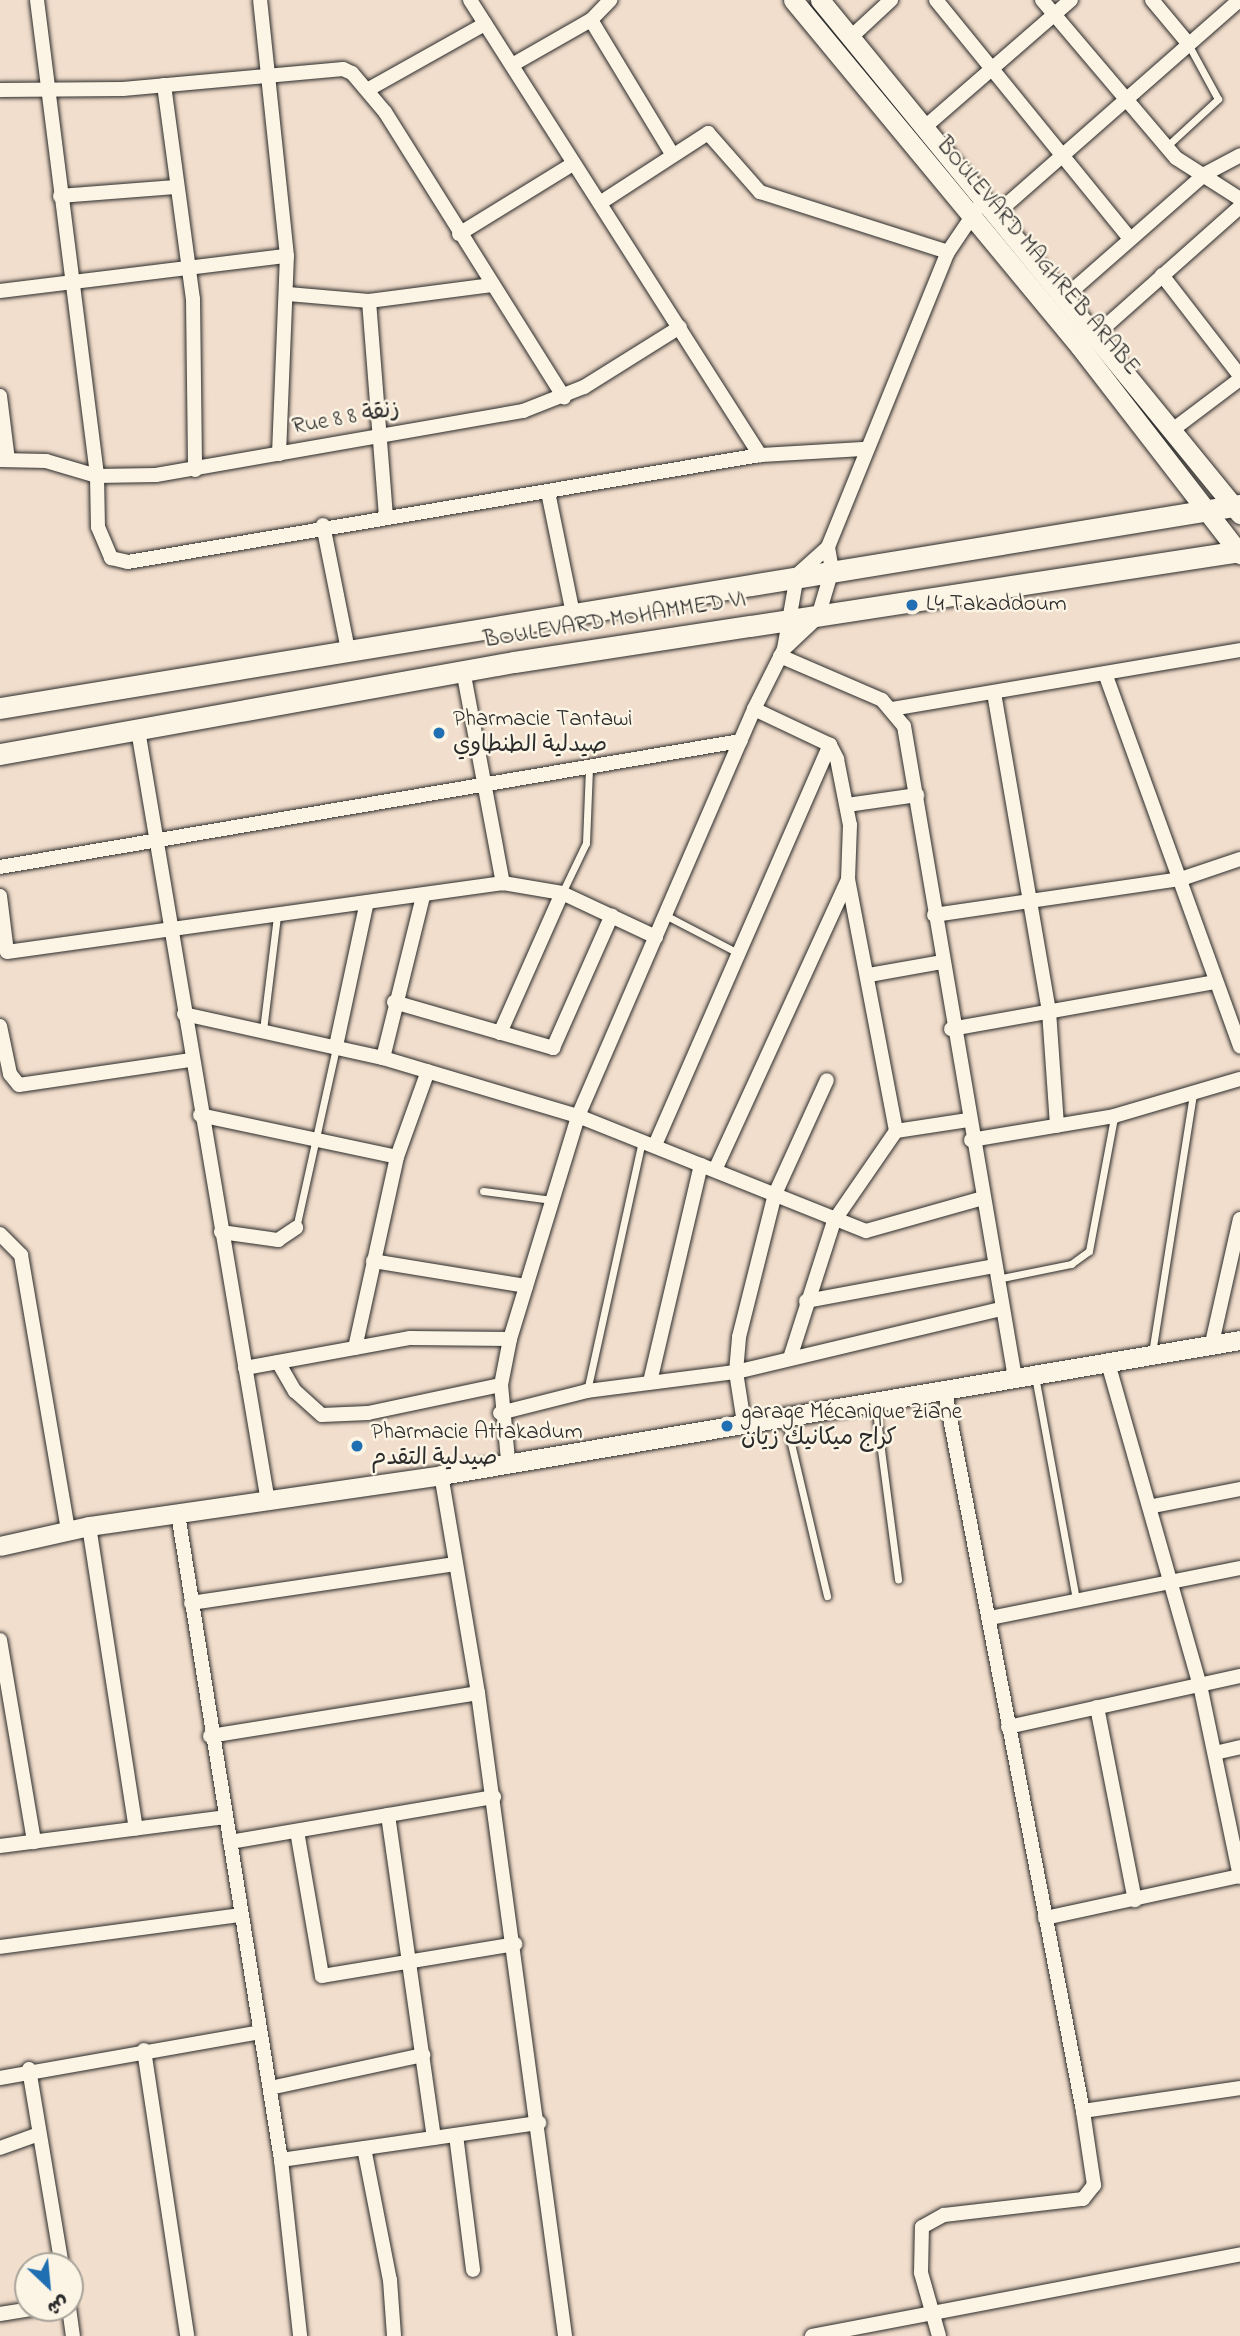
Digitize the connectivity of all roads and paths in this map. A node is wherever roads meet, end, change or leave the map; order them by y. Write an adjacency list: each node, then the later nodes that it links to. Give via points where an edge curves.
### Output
1 (37, 0): 22 (street)
2 (260, 0): 20 (street)
3 (470, 0): 15 (street)
4 (610, 0): 14 (street)
5 (793, 0): 39 (street, BOULEVARD MAGHREB ARABE)
6 (820, 0): 16 (street, BOULEVARD MAGHREB ARABE)
7 (891, 0): 16 (street)
8 (936, 0): 19 (street)
9 (1042, 0): 13 (street)
10 (1071, 0): 13 (street)
11 (1152, 0): 17 (street)
12 (1236, 5): 17 (street)
13 (1053, 14): 19 (street); 25 (street)
14 (591, 20): 18 (street); 28 (street)
15 (485, 24): 18 (street); 23 (street)
16 (850, 38): 26 (street, BOULEVARD MAGHREB ARABE)
17 (1187, 43): 25 (street); 27 (lane, via 1218,99)
18 (512, 65): 31 (street)
19 (990, 68): 26 (street); 29 (street)
20 (269, 77): 21 (street); 23 (street, via 343,69); 43 (street)
21 (164, 85): 22 (street); 33 (street)
22 (47, 89): 24 (street); 34 (street)
23 (369, 89): 40 (street)
24 (0, 90)
25 (1124, 99): 27 (street); 29 (street)
26 (926, 126): 37 (street, BOULEVARD MAGHREB ARABE)
27 (1165, 147): 32 (street)
28 (673, 154): 36 (street); 42 (street, via 712,135 760,192)
29 (1063, 155): 37 (street); 41 (street)
30 (1240, 155): 32 (street)
31 (573, 164): 36 (street); 40 (street)
32 (1205, 174): 35 (street); 41 (street)
33 (175, 187): 34 (street); 44 (street)
34 (60, 196): 46 (street)
35 (1240, 199)
36 (600, 203): 52 (street)
37 (992, 206): 39 (street); 50 (street, BOULEVARD MAGHREB ARABE)
38 (1240, 207): 45 (street)
39 (970, 216): 42 (street); 67 (street, BOULEVARD MAGHREB ARABE)
40 (459, 234): 47 (street)
41 (1130, 239): 50 (street)
42 (948, 252): 59 (street)
43 (287, 256): 44 (street); 49 (street)
44 (189, 266): 46 (street); 63 (street)
45 (1162, 275): 53 (street); 54 (street)
46 (71, 279): 48 (street); 64 (street)
47 (492, 285): 51 (street); 56 (street)
48 (0, 291)
49 (288, 295): 51 (street); 60 (street)
50 (1066, 296): 53 (street, BOULEVARD MAGHREB ARABE)
51 (369, 301): 58 (street)
52 (680, 327): 56 (street, Rue 8 8 زنقة); 61 (street)
53 (1098, 333): 57 (street, BOULEVARD MAGHREB ARABE)
54 (1240, 377): 57 (street)
55 (0, 396): 62 (street)
56 (564, 397): 58 (street, Rue 8 8 زنقة, via 523,411)
57 (1175, 428): 66 (street, BOULEVARD MAGHREB ARABE)
58 (378, 437): 60 (street, Rue 8 8 زنقة); 68 (street)
59 (864, 449): 61 (street); 70 (street)
60 (279, 454): 63 (street, Rue 8 8 زنقة)
61 (760, 455): 65 (street)
62 (4, 460): 64 (street, Rue 8 8 زنقة, via 46,461)
63 (195, 470): 64 (street, Rue 8 8 زنقة)
64 (97, 476): 69 (street, via 102,543 119,561)
65 (548, 492): 68 (street); 74 (street)
66 (1238, 508): 67 (main road, BOULEVARD MOHAMMED VI)
67 (1207, 511): 71 (street, BOULEVARD MAGHREB ARABE); 72 (main road, BOULEVARD MOHAMMED VI)
68 (386, 515): 69 (street)
69 (323, 525): 77 (street)
70 (828, 547): 72 (street); 73 (street)
71 (1239, 552): 75 (main road, BOULEVARD MOHAMMED VI)
72 (832, 570): 73 (main road, BOULEVARD MOHAMMED VI); 75 (street)
73 (797, 575): 74 (main road, BOULEVARD MOHAMMED VI); 76 (street)
74 (572, 609): 77 (main road, BOULEVARD MOHAMMED VI)
75 (818, 617): 76 (main road, BOULEVARD MOHAMMED VI); 79 (street)
76 (784, 622): 79 (street); 80 (main road, BOULEVARD MOHAMMED VI)
77 (348, 650): 83 (main road, BOULEVARD MOHAMMED VI)
78 (1240, 650): 81 (street)
79 (782, 653): 84 (street); 85 (street)
80 (463, 670): 86 (main road, BOULEVARD MOHAMMED VI); 91 (street)
81 (1106, 676): 82 (street); 98 (street)
82 (994, 693): 85 (street); 104 (street)
83 (0, 708)
84 (754, 709): 87 (street); 88 (street)
85 (892, 709): 92 (street, via 904,726)
86 (138, 730): 89 (main road, BOULEVARD MOHAMMED VI); 94 (street)
87 (740, 741): 90 (street); 106 (street)
88 (830, 745): 93 (street); 111 (street)
89 (0, 754)
90 (589, 766): 91 (street); 100 (lane, via 586,843)
91 (486, 784): 94 (street); 99 (street)
92 (917, 795): 93 (street); 107 (street)
93 (847, 804): 97 (street)
94 (158, 839): 96 (street); 109 (street)
95 (1240, 859): 98 (street)
96 (0, 867)
97 (848, 879): 114 (street); 141 (street)
98 (1181, 879): 104 (street); 115 (street)
99 (503, 883): 100 (street); 101 (street)
100 (562, 893): 105 (street); 122 (street)
101 (423, 896): 103 (street); 116 (street)
102 (0, 901): 112 (street)
103 (367, 902): 108 (street); 123 (street)
104 (1032, 904): 107 (street); 117 (street)
105 (612, 915): 110 (street); 122 (street, via 556,1045 545,1049)
106 (665, 915): 110 (street); 111 (lane)
107 (934, 915): 113 (street)
108 (276, 916): 109 (street); 120 (lane)
109 (171, 930): 112 (street); 118 (street)
110 (656, 937): 132 (street)
111 (738, 953): 139 (street)
112 (4, 954)
113 (943, 962): 114 (street); 121 (street)
114 (869, 975): 136 (street)
115 (1216, 982): 117 (street); 124 (street)
116 (394, 1002): 122 (street); 125 (street)
117 (1049, 1011): 121 (street); 135 (street)
118 (184, 1014): 120 (street); 126 (street)
119 (0, 1026): 126 (street, via 10,1074 19,1085)
120 (262, 1030): 123 (street)
121 (951, 1030): 134 (street)
122 (500, 1033)
123 (336, 1046): 125 (street); 138 (lane)
124 (1240, 1046)
125 (383, 1058): 127 (street)
126 (191, 1059): 131 (street)
127 (428, 1071): 132 (street); 140 (street)
128 (1240, 1079): 130 (street)
129 (827, 1080): 143 (street)
130 (1193, 1093): 133 (street); 160 (lane)
131 (200, 1115): 138 (street); 149 (street)
132 (578, 1116): 139 (street); 145 (street)
133 (1114, 1116): 135 (street); 152 (lane, via 1089,1251 1071,1264)
134 (968, 1120): 136 (street); 137 (street)
135 (1057, 1126): 137 (street)
136 (897, 1131): 147 (street)
137 (971, 1140): 144 (street)
138 (318, 1141): 140 (street); 148 (lane)
139 (649, 1143): 141 (street); 170 (lane)
140 (397, 1157): 151 (street)
141 (709, 1168): 143 (street); 168 (street)
142 (483, 1191): 145 (lane)
143 (775, 1195): 147 (street); 165 (street)
144 (980, 1199): 147 (street, via 866,1231); 152 (street)
145 (552, 1200): 153 (street)
146 (1240, 1219): 158 (street)
147 (834, 1221): 154 (street)
148 (296, 1228): 149 (street, via 278,1240)
149 (221, 1232): 164 (street)
150 (0, 1234): 183 (street, via 21,1255)
151 (373, 1261): 153 (street); 159 (street)
152 (996, 1272): 154 (street); 155 (street)
153 (526, 1286): 156 (street)
154 (806, 1301): 161 (street)
155 (1000, 1309): 161 (street); 167 (street)
156 (510, 1339): 159 (street, via 410,1338); 169 (street)
157 (1240, 1340): 158 (street)
158 (1212, 1343): 160 (street)
159 (355, 1348): 162 (street)
160 (1151, 1357): 163 (street)
161 (790, 1358): 165 (street)
162 (278, 1362): 164 (street); 169 (street, via 295,1391 322,1415 368,1413)
163 (1108, 1363): 166 (street); 180 (street)
164 (245, 1368): 179 (street)
165 (736, 1372): 168 (street); 175 (street)
166 (1035, 1375): 167 (street); 190 (lane)
167 (1015, 1378): 171 (street)
168 (650, 1382): 170 (street)
169 (501, 1385): 173 (street)
170 (587, 1391): 173 (street)
171 (945, 1392): 172 (street); 192 (street)
172 (874, 1403): 174 (street); 187 (lane)
173 (500, 1413): 176 (street)
174 (785, 1417): 175 (street); 189 (lane)
175 (744, 1423): 176 (street)
176 (508, 1460): 177 (street)
177 (441, 1475): 179 (street); 185 (street)
178 (1240, 1489): 180 (street)
179 (268, 1502): 181 (street)
180 (1153, 1506): 188 (street)
181 (178, 1514): 182 (street); 191 (street)
182 (89, 1526): 183 (street); 205 (street)
183 (68, 1531): 184 (street)
184 (0, 1546)
185 (455, 1564): 191 (street); 196 (street)
186 (1240, 1568): 188 (street)
187 (898, 1579)
188 (1171, 1581): 190 (street); 195 (street)
189 (827, 1596)
190 (1076, 1600): 192 (street)
191 (191, 1603): 199 (street)
192 (990, 1618): 198 (street)
193 (0, 1640): 207 (street)
194 (1240, 1676): 195 (street)
195 (1200, 1685): 197 (street); 201 (street)
196 (478, 1693): 199 (street); 202 (street)
197 (1097, 1707): 198 (street); 212 (street)
198 (1008, 1727): 214 (street)
199 (209, 1736): 204 (street)
200 (1240, 1747): 201 (street)
201 (1215, 1753): 210 (street)
202 (494, 1797): 203 (street); 215 (street)
203 (388, 1815): 206 (street); 217 (street)
204 (225, 1817): 205 (street); 208 (street)
205 (136, 1828): 207 (street)
206 (297, 1831): 208 (street); 217 (street, via 321,1976)
207 (34, 1842): 209 (street)
208 (230, 1842): 213 (street)
209 (0, 1846)
210 (1238, 1852): 211 (street)
211 (1240, 1876): 212 (street)
212 (1135, 1900): 214 (street)
213 (240, 1915): 216 (street); 218 (street)
214 (1045, 1918): 225 (street)
215 (515, 1944): 217 (street); 226 (street)
216 (0, 1947)
217 (409, 1960): 220 (street)
218 (260, 2032): 219 (street); 223 (street)
219 (144, 2050): 221 (street); 237 (street)
220 (424, 2055): 223 (street); 229 (street)
221 (29, 2069): 222 (street); 227 (street)
222 (0, 2078)
223 (270, 2088): 232 (street)
224 (1240, 2088): 225 (street)
225 (1083, 2111): 236 (street, via 1094,2185 1083,2199 943,2215 922,2227 918,2243)
226 (539, 2123): 228 (street); 240 (street)
227 (39, 2134): 230 (street); 233 (street)
228 (456, 2135): 229 (street); 235 (street)
229 (434, 2138): 231 (street)
230 (0, 2148)
231 (364, 2148): 232 (street); 239 (street, via 390,2280)
232 (281, 2160): 238 (street)
233 (60, 2252)
234 (1240, 2254): 236 (street)
235 (472, 2270)
236 (929, 2310): 241 (street); 242 (street)
237 (187, 2336)
238 (300, 2336)
239 (394, 2336)
240 (565, 2336)
241 (812, 2336)
242 (939, 2336)

